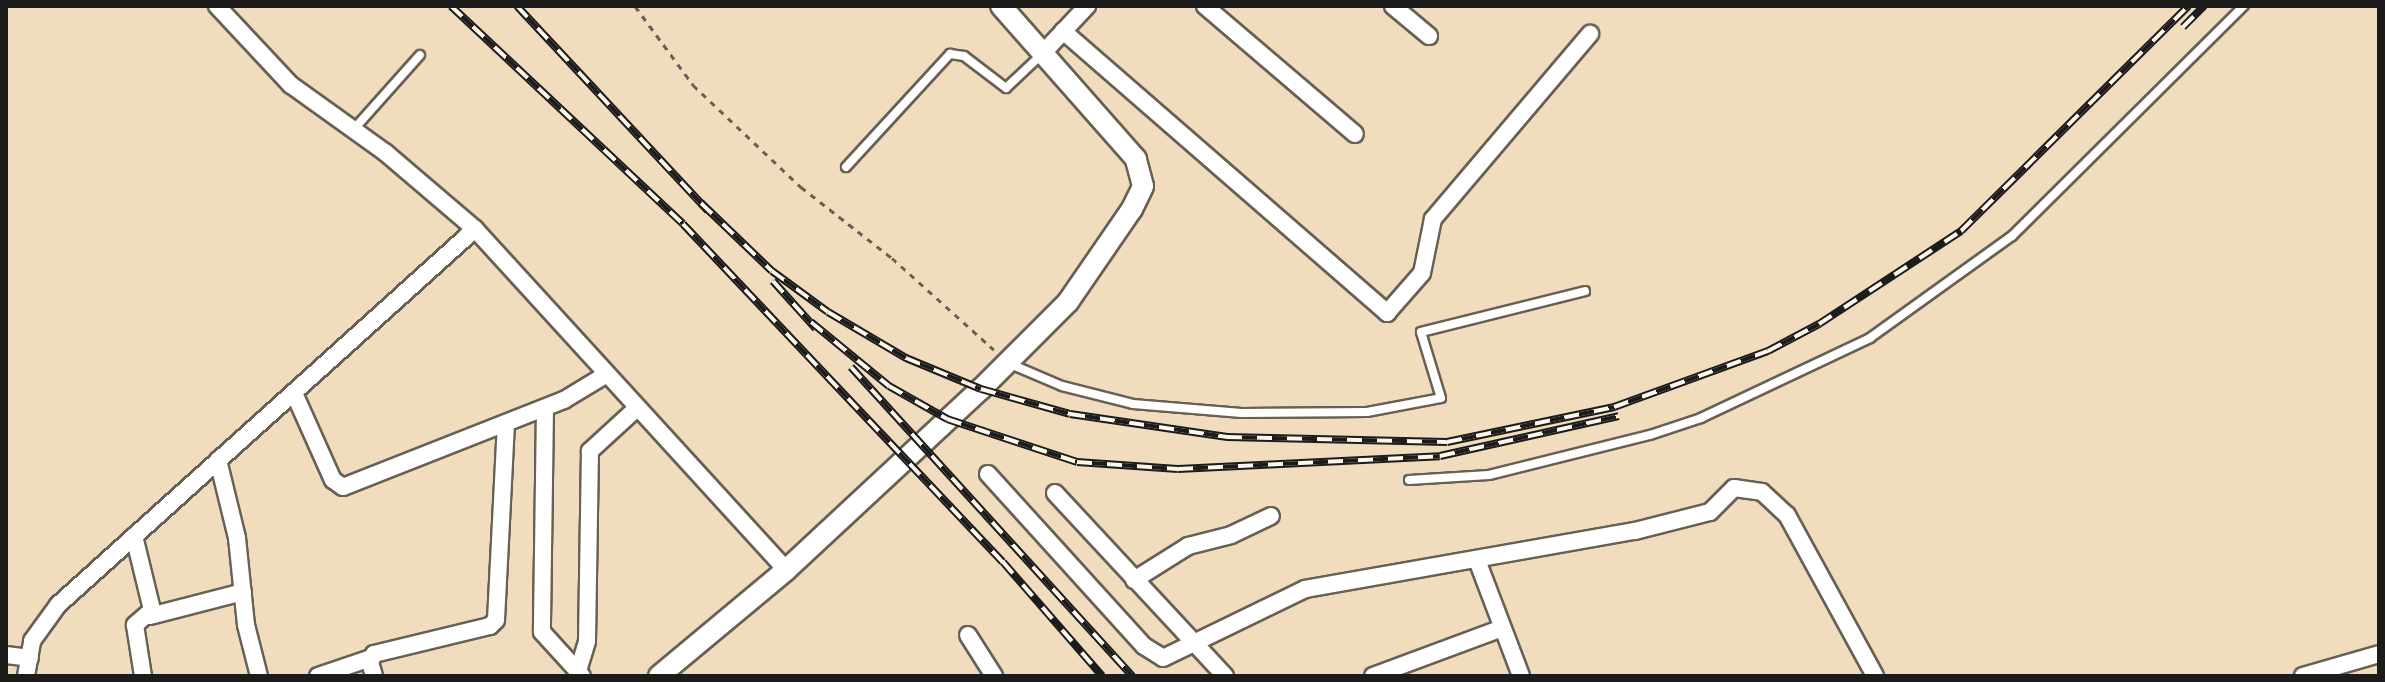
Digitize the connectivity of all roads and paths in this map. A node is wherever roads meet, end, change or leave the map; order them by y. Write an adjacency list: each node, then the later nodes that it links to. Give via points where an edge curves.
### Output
1 (217, 6): 13 (street, via 291,85)
2 (635, 6): 18 (path, via 693,85 801,187 892,258)
3 (1001, 6): 11 (street)
4 (1087, 6): 8 (street)
5 (1205, 6): 14 (street)
6 (1393, 6): 10 (street)
7 (2244, 6): 26 (lane, via 2012,236 1870,338 1701,418 1650,435 1489,475)
8 (1063, 31): 9 (street, via 1387,313 1422,273 1433,219); 11 (street)
9 (1590, 34)
10 (1429, 36)
11 (1042, 54): 15 (lane, via 1006,88 964,56 950,54); 18 (street, via 1136,159 1143,186 1068,302)
12 (420, 55): 13 (lane)
13 (353, 130): 16 (street)
14 (1355, 134)
15 (846, 167)
16 (475, 229): 19 (street); 20 (street)
17 (1585, 291): 18 (lane, via 1421,332 1441,398 1342,415 1133,404 1062,386)
18 (1007, 362): 31 (street)
19 (607, 374): 21 (street); 22 (street)
20 (294, 393): 23 (street, via 333,480 343,487); 24 (street)
21 (545, 408): 23 (street); 42 (street, via 542,632)
22 (637, 408): 31 (street); 42 (street, via 590,451 587,641)
23 (506, 425): 41 (street, via 496,620)
24 (218, 460): 29 (street); 33 (street, via 237,538)
25 (988, 474): 37 (street, via 1154,655 1163,658)
26 (1409, 480)
27 (1055, 493): 32 (street)
28 (1271, 516): 32 (street, via 1231,535 1188,546)
29 (134, 536): 34 (street); 40 (street, via 44,621 29,647)
30 (1477, 560): 35 (street); 37 (street, via 1305,589); 53 (street, via 1710,512 1738,489 1770,497 1787,515)
31 (786, 570): 48 (street)
32 (1134, 580): 37 (street)
33 (243, 592): 34 (street); 45 (street)
34 (150, 616): 44 (street, via 135,625)
35 (1502, 628): 51 (street); 52 (street)
36 (968, 635): 49 (street)
37 (1195, 644): 50 (street)
38 (2379, 654): 54 (street)
39 (6, 655): 40 (street)
40 (30, 658): 43 (street)
41 (371, 658): 46 (street); 47 (street)
42 (580, 674)
43 (26, 676)
44 (143, 676)
45 (259, 676)
46 (318, 676)
47 (374, 676)
48 (659, 676)
49 (994, 676)
50 (1225, 676)
51 (1373, 676)
52 (1521, 676)
53 (1875, 676)
54 (2303, 676)

